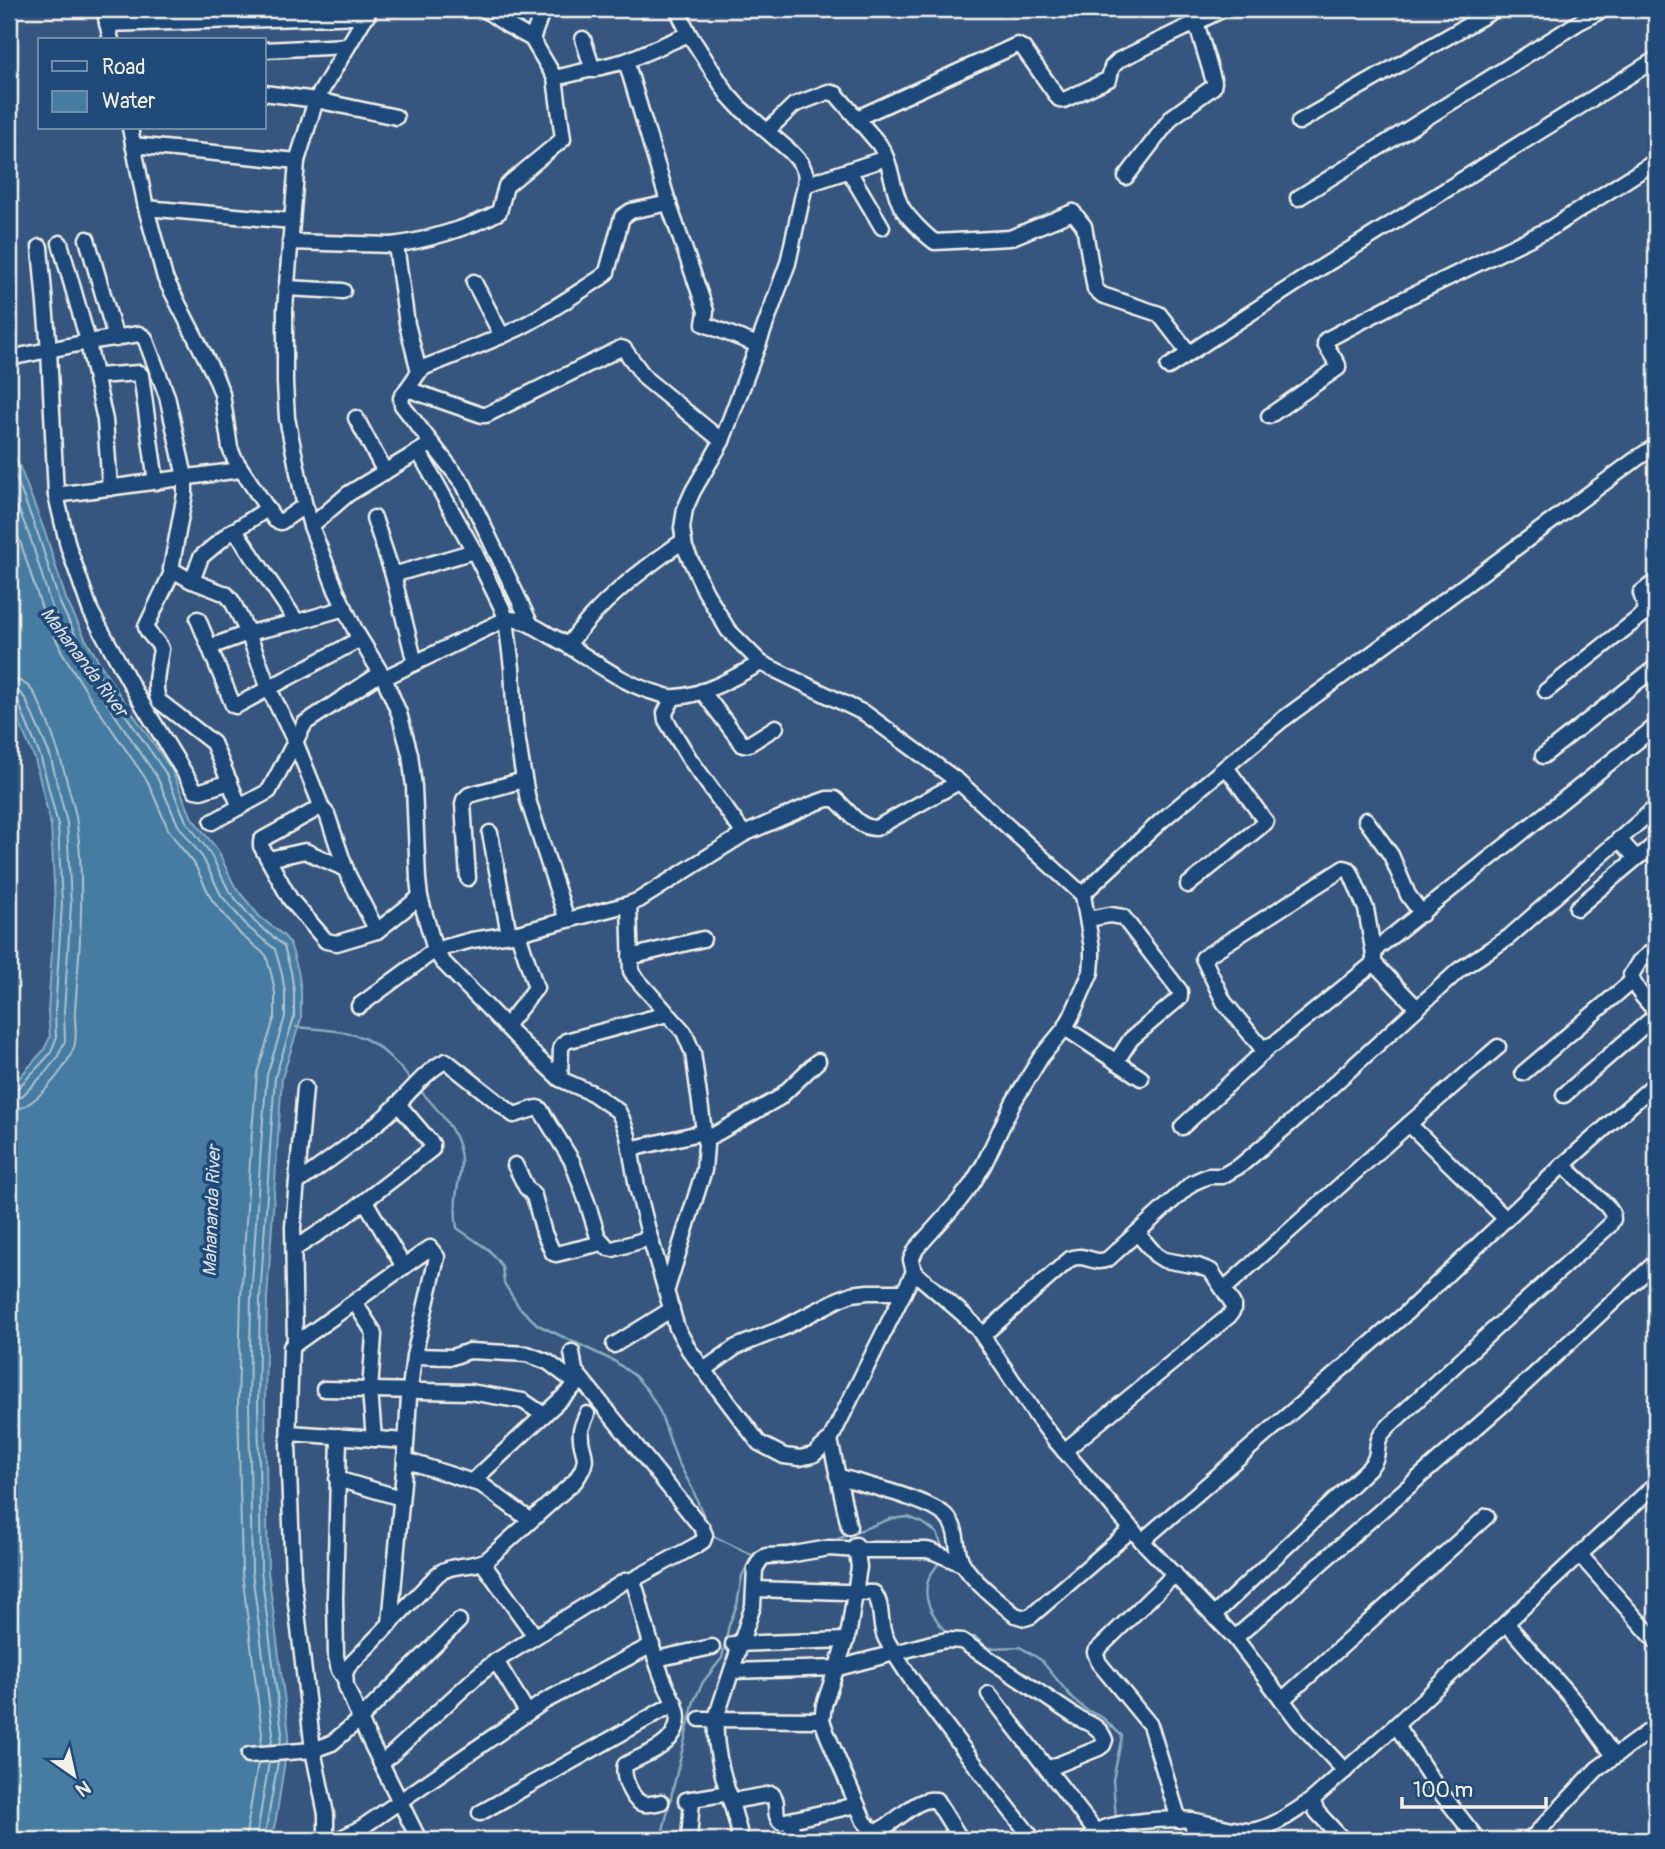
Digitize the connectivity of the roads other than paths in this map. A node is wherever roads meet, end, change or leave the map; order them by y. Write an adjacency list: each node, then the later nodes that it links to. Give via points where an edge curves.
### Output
1 (484, 9): 13 (street)
2 (543, 9): 13 (street)
3 (677, 9): 11 (street)
4 (1224, 9): 10 (street)
5 (1496, 9): 25 (street)
6 (1604, 9): 35 (street)
7 (368, 12): 8 (street); 15 (street)
8 (193, 15): 9 (street)
9 (106, 16): 12 (street)
10 (1194, 16): 24 (street, via 1116,62 1109,79 1062,100 1017,45); 33 (street, via 1213,87 1172,117)
11 (689, 34): 18 (street); 27 (street, via 728,95)
12 (111, 38)
13 (532, 38): 20 (street)
14 (583, 39): 19 (street)
15 (348, 46): 16 (street); 22 (street)
16 (266, 50)
17 (1656, 59): 53 (street)
18 (626, 61): 19 (street); 36 (street)
19 (593, 70): 20 (street)
20 (555, 78): 43 (street, via 563,139 506,186 499,212 432,237)
21 (266, 93): 22 (street)
22 (316, 100): 23 (street); 30 (street)
23 (396, 117)
24 (857, 118): 27 (street, via 836,94 828,92 794,105); 29 (street)
25 (1299, 122)
26 (130, 130): 28 (street)
27 (767, 131): 34 (street, via 801,163)
28 (133, 145): 30 (street); 37 (street)
29 (887, 158): 32 (street); 53 (street, via 902,208 935,242 1010,238 1073,212 1084,226 1096,289 1158,314)
30 (297, 161): 38 (street)
31 (1656, 161): 59 (street, via 1551,228 1326,340 1338,368)
32 (849, 171): 34 (street); 39 (street)
33 (1126, 177)
34 (805, 185): 51 (street, via 788,263)
35 (1298, 198)
36 (669, 203): 48 (street, via 624,215 605,275); 51 (street, via 706,311 704,324)
37 (146, 208): 38 (street); 65 (street, via 165,278 215,376 230,448)
38 (292, 221): 41 (street)
39 (882, 227)
40 (87, 239): 49 (street)
41 (290, 242): 43 (street); 46 (street)
42 (60, 243): 50 (street)
43 (396, 244): 56 (street)
44 (40, 247): 52 (street)
45 (474, 282): 48 (street)
46 (286, 288): 47 (street); 71 (street, via 287,418)
47 (343, 291)
48 (502, 336): 56 (street)
49 (116, 339): 50 (street); 67 (street, via 139,334 145,338 167,396)
50 (88, 342): 52 (street); 57 (street)
51 (758, 345): 61 (street)
52 (49, 350): 54 (street); 70 (street)
53 (1189, 353): 55 (street)
54 (19, 356)
55 (1168, 367)
56 (419, 372): 58 (street)
57 (96, 376): 68 (street, via 141,375); 69 (street)
58 (407, 389): 61 (street, via 488,414 621,348 646,379); 62 (street, via 402,405)
59 (1269, 416)
60 (356, 418): 66 (street)
61 (722, 441): 76 (street, via 685,509)
62 (433, 443): 64 (street); 86 (street, via 464,485)
63 (1656, 446): 103 (street, via 1282,720)
64 (419, 452): 66 (street); 77 (street)
65 (240, 470): 67 (street); 72 (street)
66 (385, 472): 74 (street, via 348,494)
67 (185, 477): 68 (street); 78 (street)
68 (156, 482): 69 (street)
69 (110, 488): 70 (street)
70 (56, 495): 105 (street, via 91,612 138,697 195,790)
71 (305, 507): 72 (street, via 281,522); 74 (street)
72 (267, 509): 75 (street)
73 (374, 518): 79 (street)
74 (311, 526): 82 (street)
75 (235, 530): 80 (street, via 201,557); 85 (street)
76 (683, 541): 89 (street, via 640,571 585,621); 92 (street, via 728,630)
77 (474, 551): 79 (street); 84 (street)
78 (173, 570): 80 (street); 105 (street, via 146,627 161,649 157,697 213,743)
79 (393, 575): 91 (street)
80 (192, 581): 87 (street, via 226,594)
81 (1656, 581): 97 (street, via 1641,593 1645,613)
82 (345, 608): 85 (street); 88 (street)
83 (198, 619): 90 (street)
84 (506, 619): 86 (street); 91 (street); 104 (street)
85 (297, 622): 87 (street)
86 (531, 625): 89 (street)
87 (248, 633): 90 (street); 95 (street)
88 (360, 639): 94 (street); 95 (street)
89 (568, 645): 98 (street, via 621,680)
90 (210, 648): 95 (street, via 234,706)
91 (415, 663): 94 (street)
92 (761, 663): 96 (street); 106 (street, via 866,714)
93 (1656, 667): 102 (street)
94 (382, 675): 101 (street, via 308,721); 122 (street, via 410,754)
95 (270, 689): 101 (street)
96 (702, 691): 98 (street); 100 (street, via 743,745)
97 (1546, 691)
98 (673, 698): 113 (street, via 666,720)
99 (1656, 726): 125 (street)
100 (776, 727)
101 (295, 741): 107 (street); 108 (street, via 269,791)
102 (1543, 756)
103 (1226, 767): 120 (street, via 1266,824); 121 (street)
104 (524, 780): 119 (street, via 464,800); 127 (street)
105 (230, 782): 108 (street)
106 (959, 782): 113 (street, via 876,828 859,823 832,798); 121 (street)
107 (320, 806): 117 (street, via 262,840); 118 (street)
108 (240, 807): 111 (street)
109 (1656, 807): 114 (street)
110 (1366, 820): 125 (street, via 1391,855 1408,895)
111 (212, 822)
112 (490, 833): 129 (street)
113 (744, 834): 123 (street)
114 (1619, 839): 116 (street); 137 (street, via 1509,937 1459,970)
115 (1656, 843): 116 (street)
116 (1639, 856): 124 (street)
117 (269, 859): 118 (street, via 305,851); 128 (street, via 290,899 326,941 337,943)
118 (346, 869): 128 (street)
119 (468, 878)
120 (1188, 885)
121 (1083, 895): 126 (street)
122 (421, 897): 128 (street); 132 (street)
123 (629, 904): 127 (street); 133 (street)
124 (1577, 908)
125 (1422, 914): 134 (street, via 1377,948)
126 (1088, 919): 141 (street, via 1091,972); 145 (street, via 1124,917 1180,990 1176,1001 1130,1039)
127 (567, 920): 129 (street)
128 (377, 931)
129 (514, 933): 132 (street); 140 (street, via 536,988)
130 (704, 939): 133 (street)
131 (1656, 948): 135 (street, via 1634,969)
132 (435, 950): 136 (street); 140 (street)
133 (630, 957): 139 (street, via 634,976)
134 (1374, 959): 137 (street); 143 (street); 143 (street, via 1364,902 1345,867 1203,957 1231,1011 1256,1043)
135 (1632, 981): 138 (street); 146 (street)
136 (359, 1006)
137 (1416, 1008): 162 (street, via 1241,1164 1192,1183)
138 (1656, 1013): 151 (street)
139 (667, 1014): 148 (street, via 566,1041 561,1047); 155 (street, via 684,1032 692,1053)
140 (506, 1026): 148 (street)
141 (1065, 1028): 145 (street); 168 (street, via 1013,1103 972,1184 916,1249 911,1260)
142 (1498, 1047): 153 (street)
143 (1268, 1048): 154 (street)
144 (818, 1061): 155 (street, via 779,1098)
145 (1116, 1062): 147 (street)
146 (1523, 1073)
147 (1141, 1078)
148 (560, 1079): 156 (street, via 618,1111)
149 (1656, 1083): 158 (street)
150 (305, 1088): 159 (street)
151 (1564, 1095)
152 (398, 1104): 159 (street); 160 (street, via 433,1147); 164 (street, via 446,1061 513,1115 540,1109 572,1161)
153 (1409, 1124): 161 (street); 170 (street)
154 (1182, 1127)
155 (704, 1136): 156 (street); 169 (street, via 704,1170)
156 (630, 1149): 163 (street)
157 (515, 1165): 164 (street, via 534,1196 553,1253)
158 (1563, 1165): 161 (street); 210 (street, via 1607,1206 1613,1219 1609,1226 1391,1424 1378,1441 1378,1454 1369,1468)
159 (297, 1183): 165 (street)
160 (365, 1201): 165 (street); 167 (street)
161 (1506, 1219): 201 (street, via 1404,1315)
162 (1137, 1233): 170 (street, via 1164,1260 1206,1268); 174 (street, via 1102,1262 1084,1256 1070,1259)
163 (650, 1238): 164 (street, via 613,1249); 169 (street)
164 (602, 1243)
165 (294, 1250): 175 (street)
166 (1656, 1262): 215 (street, via 1502,1405)
167 (404, 1267): 172 (street); 178 (street, via 429,1248 436,1256)
168 (914, 1272): 171 (street); 174 (street)
169 (667, 1289): 173 (street)
170 (1224, 1289): 191 (street, via 1233,1304 1229,1317)
171 (904, 1292): 179 (street, via 868,1292 839,1299 736,1347); 189 (street)
172 (355, 1303): 175 (street); 182 (street, via 374,1335)
173 (672, 1309): 176 (street); 179 (street, via 682,1338)
174 (983, 1335): 191 (street)
175 (295, 1343): 186 (street, via 291,1347)
176 (614, 1345)
177 (572, 1352): 180 (street)
178 (414, 1356): 180 (street, via 452,1357 470,1351 527,1354); 183 (street)
179 (704, 1370): 189 (street, via 759,1443 772,1451 800,1458 813,1455)
180 (576, 1378): 185 (street); 207 (street, via 705,1535 697,1545)
181 (324, 1388): 182 (street)
182 (370, 1390): 183 (street); 188 (street)
183 (410, 1391): 185 (street, via 473,1392 523,1401); 190 (street)
184 (587, 1413): 199 (street, via 581,1431 586,1458 582,1472)
185 (544, 1415): 195 (street)
186 (289, 1433): 187 (street); 236 (street, via 293,1577)
187 (339, 1436): 188 (street); 194 (street)
188 (374, 1438): 190 (street)
189 (830, 1440): 193 (street)
190 (406, 1441): 192 (street)
191 (1064, 1451): 201 (street)
192 (405, 1460): 195 (street); 197 (street)
193 (837, 1476): 200 (street); 205 (street, via 924,1503 945,1515 957,1534)
194 (337, 1479): 197 (street); 225 (street, via 336,1656)
195 (472, 1481): 199 (street)
196 (1656, 1484): 203 (street)
197 (401, 1498): 213 (street)
198 (1487, 1516): 227 (street)
199 (530, 1520): 204 (street)
200 (849, 1527)
201 (1137, 1535): 205 (street, via 1026,1618 1015,1615); 206 (street)
202 (857, 1547): 205 (street, via 940,1554); 208 (street, via 765,1556 755,1569); 209 (street)
203 (1580, 1555): 212 (street); 217 (street)
204 (482, 1562): 213 (street, via 446,1568); 214 (street)
205 (962, 1564)
206 (1175, 1574): 210 (street); 248 (street, via 1096,1652 1099,1663 1150,1725)
207 (632, 1580): 214 (street); 220 (street)
208 (755, 1589): 209 (street); 218 (street)
209 (856, 1591): 216 (street); 221 (street, via 874,1593 878,1598 882,1631)
210 (1214, 1615): 215 (street)
211 (459, 1621): 231 (street)
212 (1506, 1623): 234 (street); 238 (street, via 1575,1702)
213 (390, 1624): 225 (street, via 348,1667)
214 (535, 1636): 222 (street)
215 (1235, 1638): 227 (street)
216 (847, 1640): 218 (street); 223 (street)
217 (1656, 1641)
218 (737, 1644): 224 (street)
219 (712, 1647): 220 (street)
220 (654, 1652): 228 (street); 229 (street, via 568,1688)
221 (895, 1652): 223 (street); 240 (street, via 962,1641 1100,1729 1103,1745); 261 (street)
222 (496, 1661): 229 (street); 239 (street)
223 (838, 1668): 224 (street); 233 (street)
224 (732, 1671): 230 (street)
225 (345, 1679): 231 (street)
226 (989, 1694): 240 (street)
227 (1282, 1700): 241 (street)
228 (675, 1703): 245 (street, via 681,1718 667,1742 625,1765 623,1772 636,1800 642,1804); 247 (street)
229 (527, 1712): 244 (street)
230 (716, 1718): 232 (street); 233 (street); 242 (street, via 716,1746)
231 (360, 1719): 236 (street, via 332,1743); 239 (street)
232 (700, 1719)
233 (822, 1720): 246 (street)
234 (1396, 1725): 241 (street); 265 (street)
235 (1656, 1726): 238 (street)
236 (313, 1750): 237 (street); 253 (street, via 324,1800)
237 (249, 1755)
238 (1614, 1756): 266 (street)
239 (381, 1764): 244 (street)
240 (1047, 1769): 252 (street)
241 (1345, 1771): 243 (street)
242 (730, 1797): 249 (street, via 772,1794 778,1820); 256 (street, via 689,1800); 257 (street)
243 (1312, 1800): 251 (street, via 1261,1829); 264 (street)
244 (398, 1801): 254 (street); 255 (street)
245 (661, 1802)
246 (857, 1805): 249 (street); 250 (street, via 870,1828)
247 (480, 1813)
248 (1184, 1820): 251 (street); 252 (street, via 1131,1822); 262 (street)
249 (791, 1821): 258 (street, via 792,1833)
250 (887, 1828): 259 (street); 260 (street, via 917,1804 936,1800)
251 (1249, 1831): 263 (street)
252 (1096, 1833)
253 (326, 1840)
254 (342, 1840)
255 (419, 1840)
256 (689, 1840)
257 (738, 1840)
258 (804, 1840)
259 (876, 1840)
260 (961, 1840)
261 (1034, 1840)
262 (1199, 1840)
263 (1236, 1840)
264 (1343, 1840)
265 (1478, 1840)
266 (1530, 1840)

